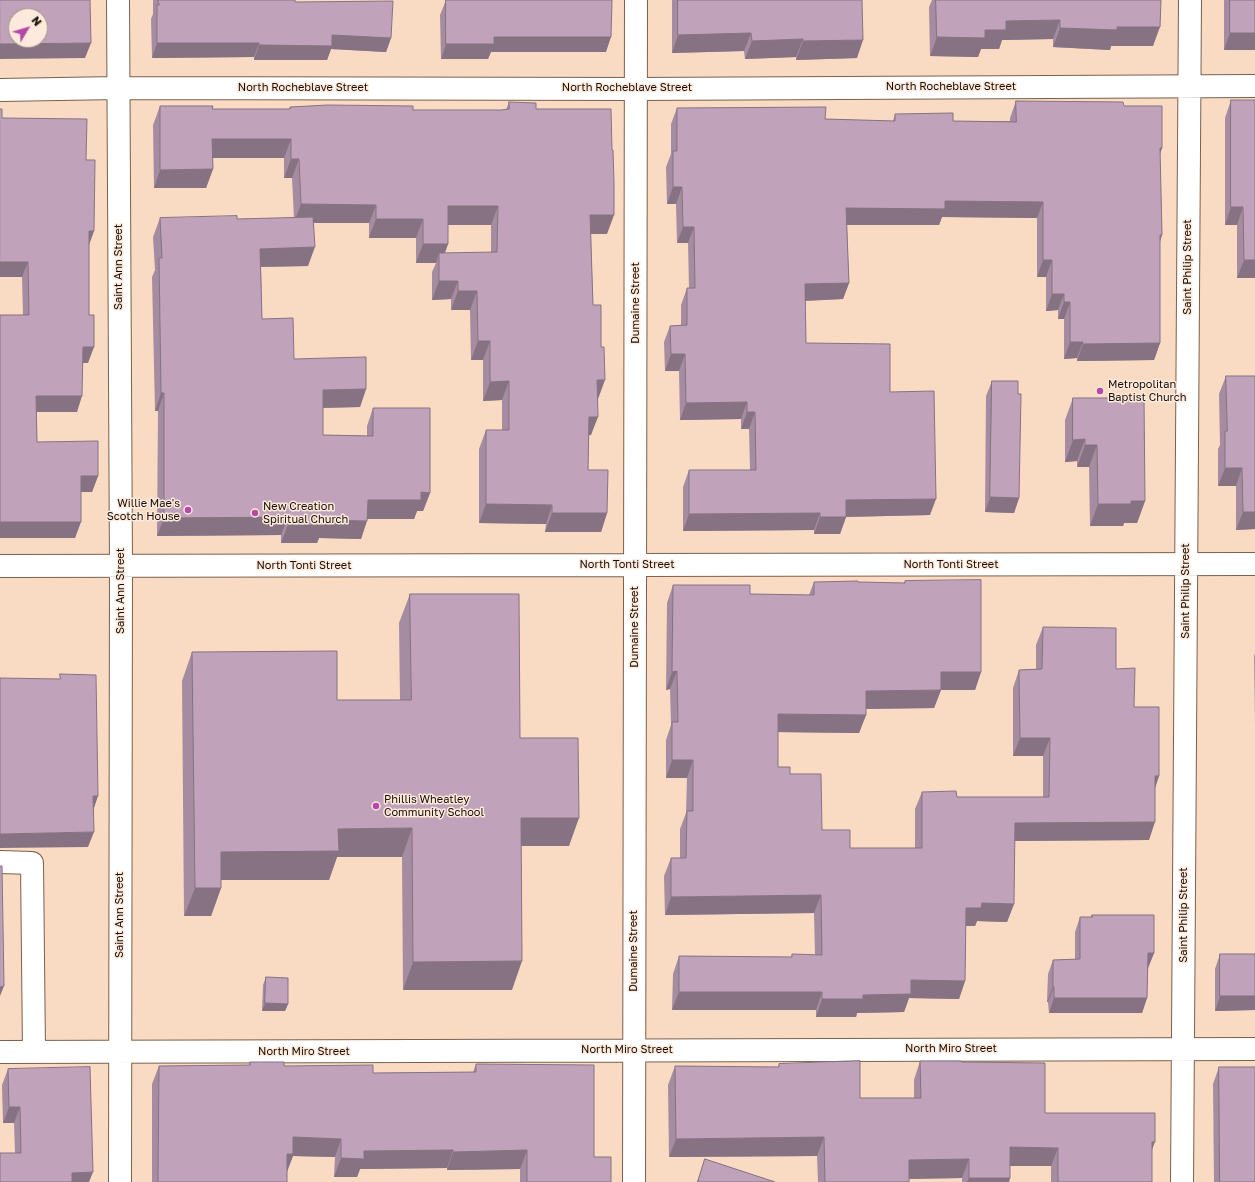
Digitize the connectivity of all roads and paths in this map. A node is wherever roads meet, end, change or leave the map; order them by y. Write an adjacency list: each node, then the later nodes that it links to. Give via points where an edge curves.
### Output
1 (118, 0): 6 (street, Saint Ann Street)
2 (636, 0): 7 (street, Dumaine Street)
3 (1190, 0): 5 (street, Saint Philip Street)
4 (1255, 86): 5 (street, North Rocheblave Street)
5 (1189, 87): 7 (street, North Rocheblave Street); 9 (street, Saint Philip Street)
6 (118, 88): 7 (street, North Rocheblave Street); 8 (street, North Rocheblave Street); 13 (street, Saint Ann Street)
7 (636, 89): 11 (street, Dumaine Street)
8 (0, 90)
9 (1186, 564): 10 (street, North Tonti Street); 11 (street, North Tonti Street); 16 (street, Saint Philip Street)
10 (1255, 564)
11 (635, 565): 13 (street, North Tonti Street); 17 (street, Dumaine Street)
12 (0, 566): 13 (street, North Tonti Street)
13 (121, 566): 20 (street, Saint Ann Street)
14 (0, 862): 19 (street, via 32,863)
15 (1255, 1048): 16 (street, North Miro Street)
16 (1183, 1049): 17 (street, North Miro Street); 23 (street, Saint Philip Street)
17 (634, 1051): 20 (street, North Miro Street); 22 (street, Dumaine Street)
18 (0, 1052): 19 (street, North Miro Street)
19 (34, 1052): 20 (street, North Miro Street)
20 (120, 1052): 21 (street, Saint Ann Street)
21 (120, 1182)
22 (634, 1182)
23 (1182, 1182)

